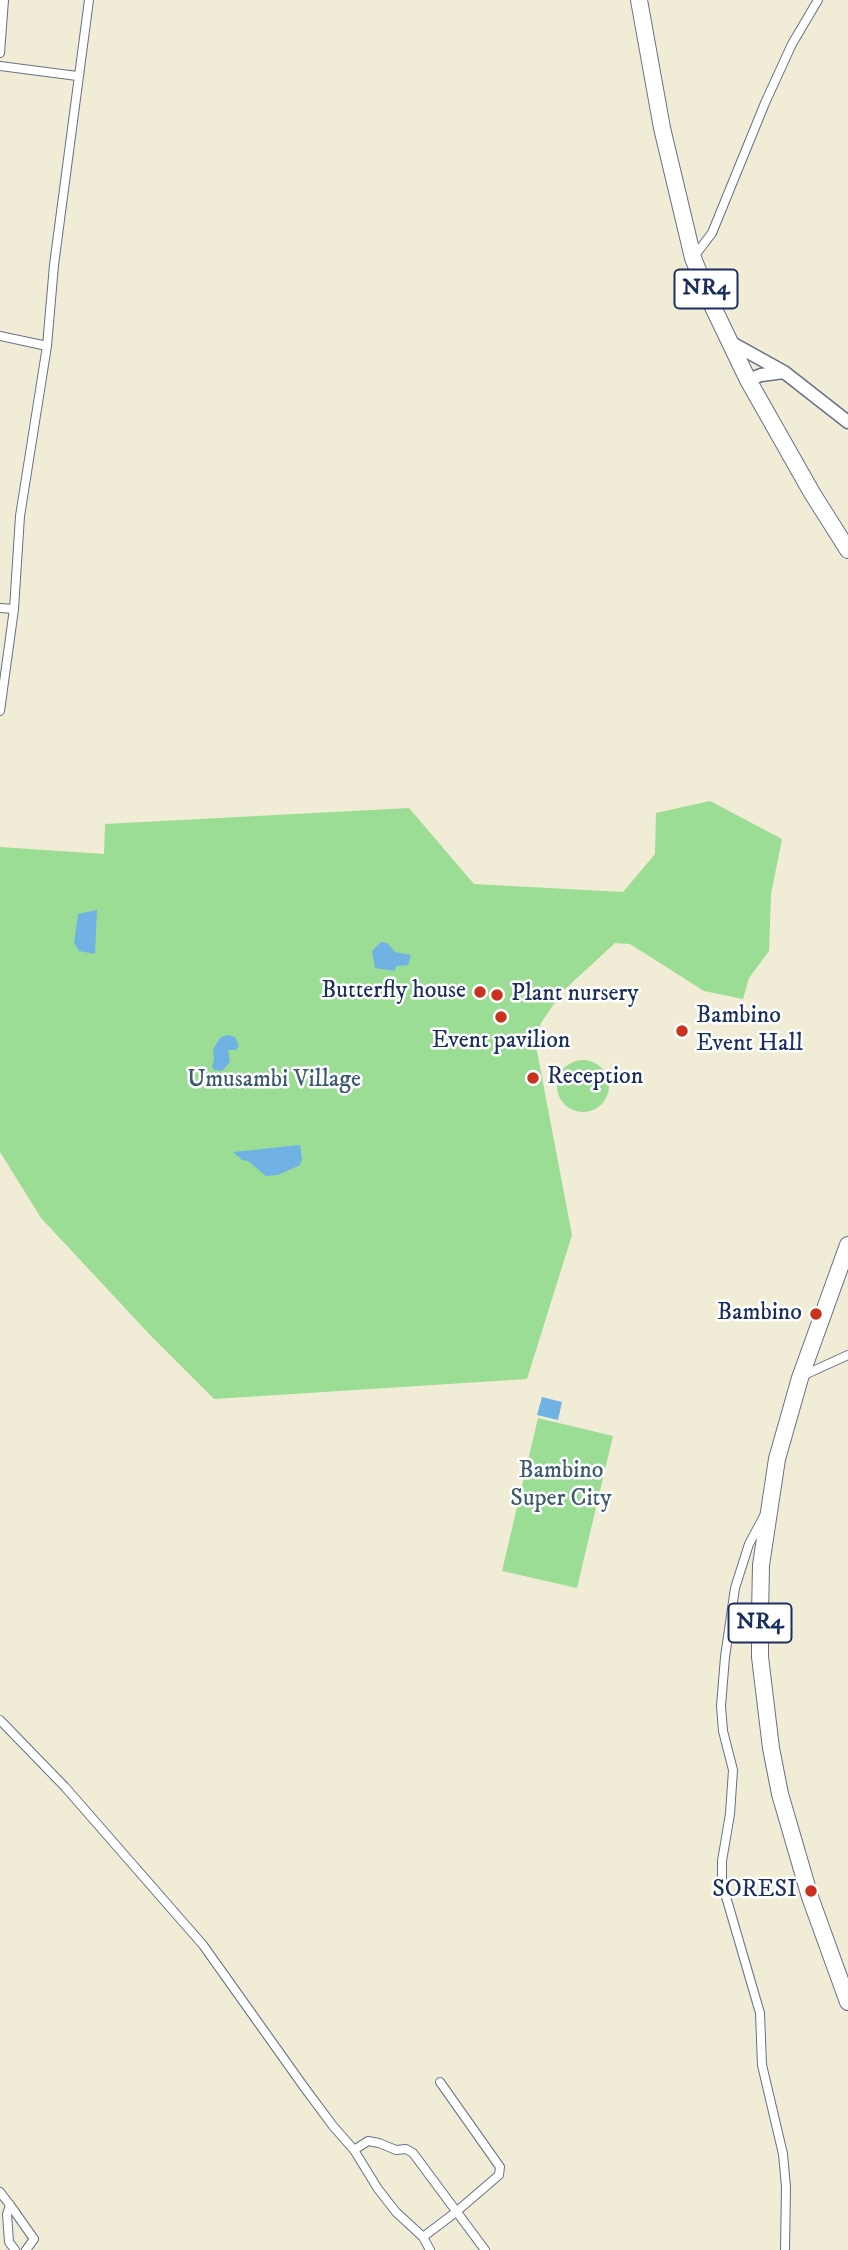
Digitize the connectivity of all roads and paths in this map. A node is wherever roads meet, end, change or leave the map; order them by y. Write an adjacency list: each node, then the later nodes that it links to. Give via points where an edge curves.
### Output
1 (4, 0): 5 (street)
2 (89, 0): 7 (street)
3 (639, 0): 8 (highway, NR4, via 662,128)
4 (816, 1): 8 (street, via 765,103 712,233)
5 (0, 54)
6 (0, 66): 7 (street)
7 (78, 76): 11 (street)
8 (693, 258): 10 (highway, NR4)
9 (0, 336): 11 (street)
10 (730, 342): 12 (street); 13 (highway, NR4)
11 (47, 346): 17 (street, via 20,516)
12 (784, 372): 13 (street); 14 (street)
13 (748, 380): 15 (highway, NR4)
14 (848, 422)
15 (848, 550)
16 (0, 607): 17 (street)
17 (14, 609): 18 (street)
18 (0, 711)
19 (848, 1245): 21 (highway, NR4)
20 (848, 1356): 21 (street)
21 (800, 1377): 22 (highway, NR4)
22 (768, 1507): 24 (highway, NR4, via 761,1565 760,1657 771,1748 810,1897); 35 (street, via 749,1544 735,1588 725,1657 721,1706 733,1770 722,1883 760,2013 762,2065 786,2186)
23 (0, 1720): 26 (street, via 176,1911)
24 (847, 1996)
25 (440, 2082): 29 (street, via 500,2167 499,2175)
26 (354, 2150): 29 (street, via 368,2141 413,2153); 30 (street, via 396,2212)
27 (0, 2192): 28 (street)
28 (10, 2205): 31 (street, via 9,2242); 32 (street, via 34,2239)
29 (456, 2212): 30 (street); 34 (street)
30 (423, 2237): 33 (street)
31 (15, 2250)
32 (26, 2250)
33 (430, 2250)
34 (485, 2250)
35 (785, 2250)

